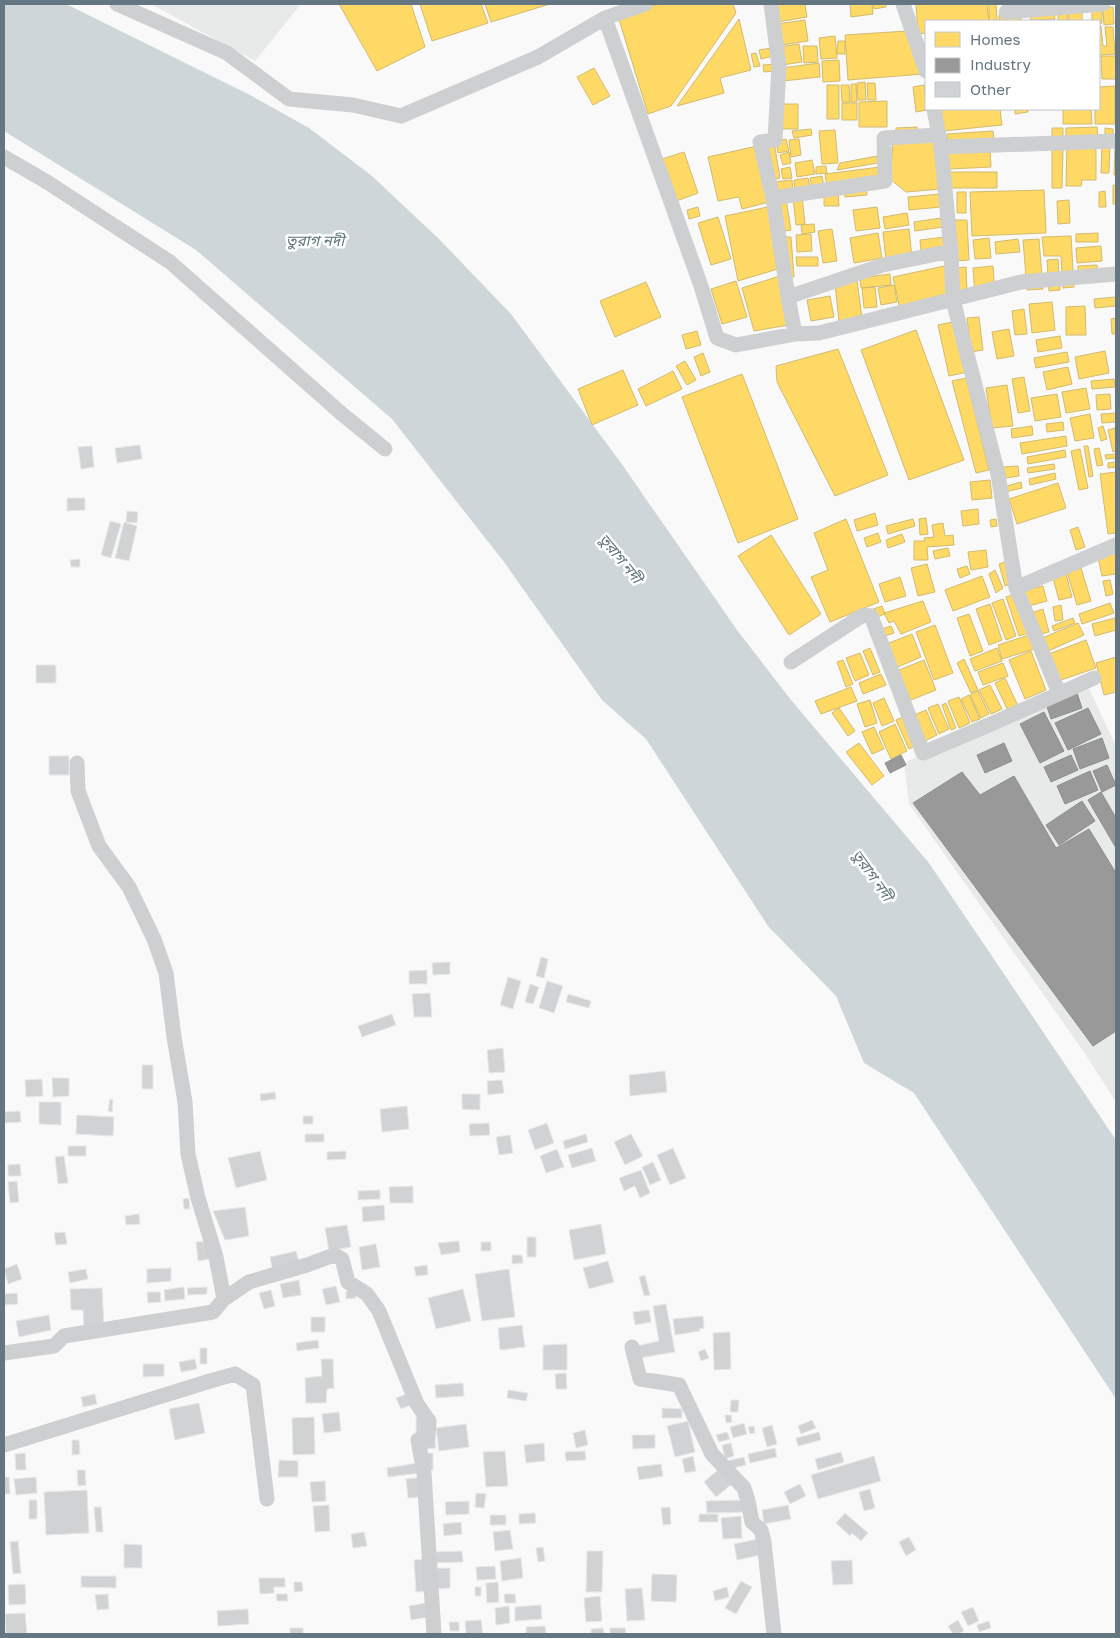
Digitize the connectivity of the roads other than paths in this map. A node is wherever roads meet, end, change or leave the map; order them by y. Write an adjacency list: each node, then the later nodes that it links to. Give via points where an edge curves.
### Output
1 (117, 4): 7 (street, via 227,53 289,99 353,105 401,116 538,57)
2 (645, 4): 7 (street)
3 (771, 4): 13 (street, via 779,66 775,140 760,142)
4 (903, 4): 8 (street)
5 (1103, 4): 6 (street)
6 (1006, 12)
7 (605, 18): 18 (street, via 717,338 736,345)
8 (925, 68)
9 (934, 110): 11 (street)
10 (1116, 140): 11 (street)
11 (940, 141): 13 (street, via 884,138 885,181); 14 (street)
12 (4, 157): 19 (street, via 170,262)
13 (772, 198): 16 (street)
14 (951, 251): 16 (street, via 884,265); 17 (street)
15 (1116, 274): 17 (street, via 1020,282)
16 (788, 297): 18 (street)
17 (953, 300): 18 (street, via 819,333); 21 (street, via 998,474)
18 (795, 334)
19 (385, 449)
20 (1116, 545): 21 (street)
21 (1016, 588): 24 (street)
22 (791, 662): 24 (street, via 860,617 871,616 923,753)
23 (1094, 678): 24 (street)
24 (1058, 693)
25 (77, 763): 26 (street, via 78,791 99,846 129,887 166,973 185,1102 188,1154)
26 (224, 1298): 28 (street, via 213,1312 64,1336 54,1346); 31 (street, via 249,1282 334,1255 342,1260 348,1282 374,1302 417,1404 429,1421 428,1437 418,1440 424,1474)
27 (632, 1347): 32 (street, via 640,1379 679,1384 712,1454 744,1488 752,1522 760,1530 764,1542)
28 (4, 1353)
29 (4, 1446): 30 (street, via 235,1374 253,1384)
30 (267, 1499)
31 (434, 1634)
32 (774, 1634)

